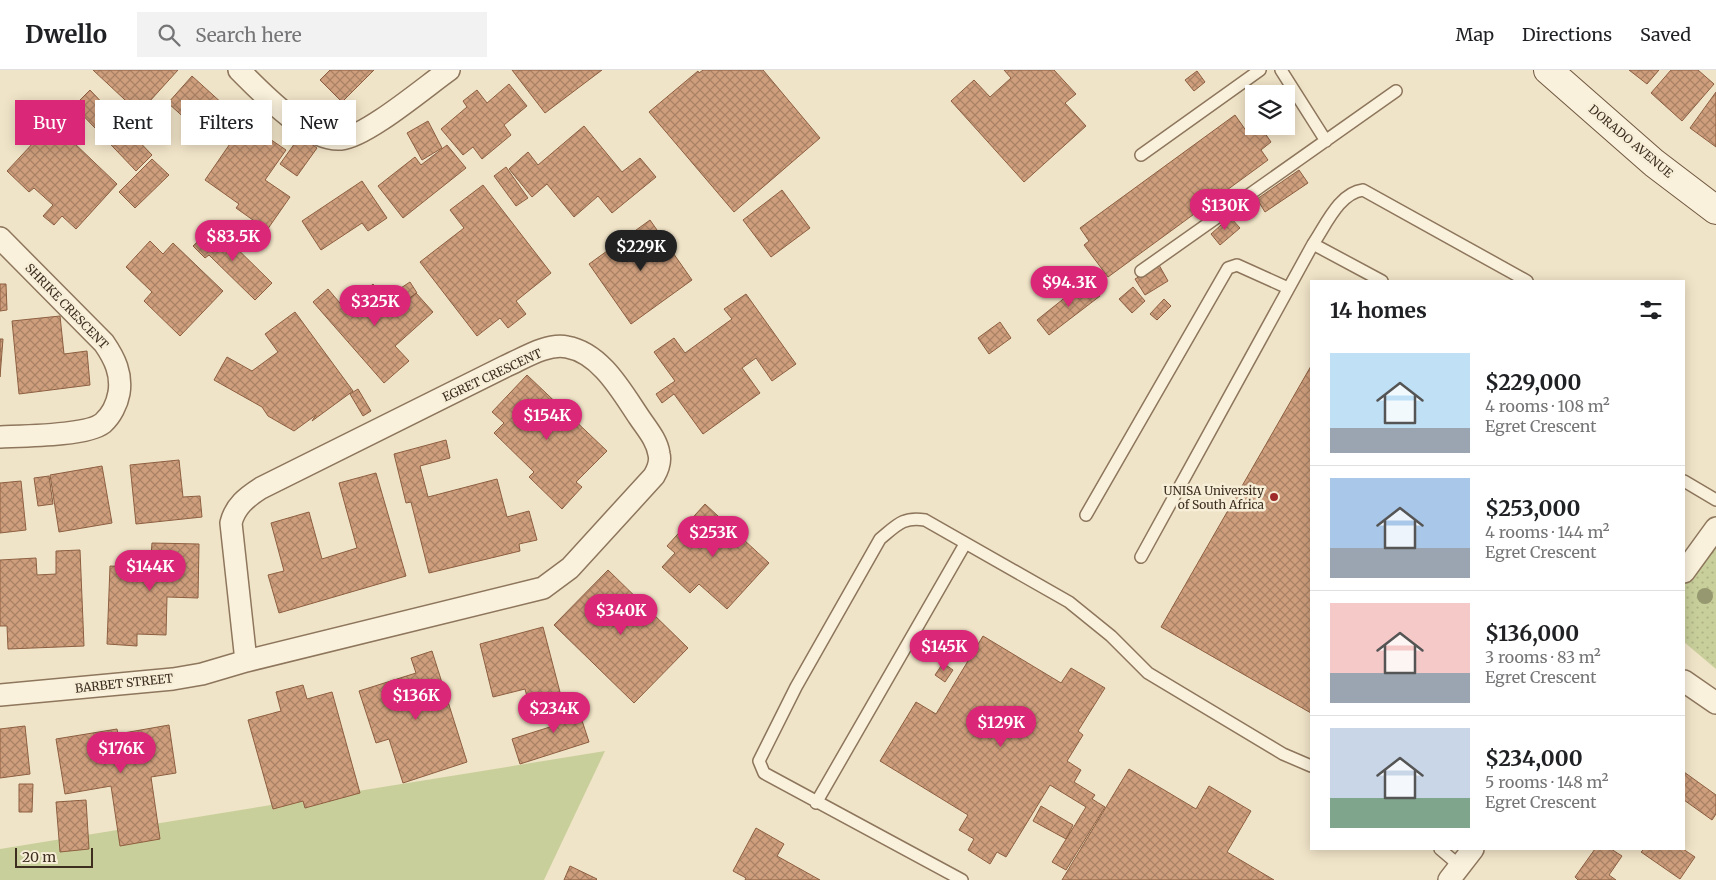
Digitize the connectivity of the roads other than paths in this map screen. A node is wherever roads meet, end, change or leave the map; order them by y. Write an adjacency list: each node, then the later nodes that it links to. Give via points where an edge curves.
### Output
1 (239, 70): 2 (street, via 287,115 319,134 340,140 362,132)
2 (449, 70)
3 (1260, 70): 8 (lane)
4 (1281, 70): 7 (lane)
5 (1548, 70): 9 (street, DORADO AVENUE, via 1654,163)
6 (1396, 92): 7 (lane)
7 (1326, 141): 12 (lane)
8 (1141, 155)
9 (1716, 210)
10 (0, 238): 16 (street, SHRIKE CRESCENT, via 104,343 116,361 120,388 114,408 96,427 66,433)
11 (1314, 244): 13 (lane); 14 (lane, via 1343,199 1363,190); 15 (lane)
12 (1141, 271)
13 (1380, 280)
14 (1525, 280)
15 (1288, 288): 19 (lane, via 1237,265 1228,268); 22 (lane)
16 (0, 437)
17 (1685, 482): 18 (lane)
18 (1716, 500)
19 (1086, 515)
20 (1716, 528): 23 (street)
21 (965, 544): 28 (lane, via 1083,612 1148,673 1283,754); 29 (lane); 29 (lane, via 925,520 912,518 880,539 796,687 759,761 764,773)
22 (1141, 557)
23 (1685, 571)
24 (246, 661): 24 (street, EGRET CRESCENT, via 231,523 242,502 261,488 506,366 559,346 577,350 596,362 620,389 653,438 660,460 654,476 570,568 550,584 535,591); 26 (street, BARBET STREET, via 186,677)
25 (1685, 682): 27 (street)
26 (0, 695)
27 (1716, 703)
28 (1310, 766)
29 (816, 803): 33 (lane)
30 (1441, 850): 32 (lane)
31 (1472, 850): 32 (street)
32 (1454, 873)
33 (962, 880)

